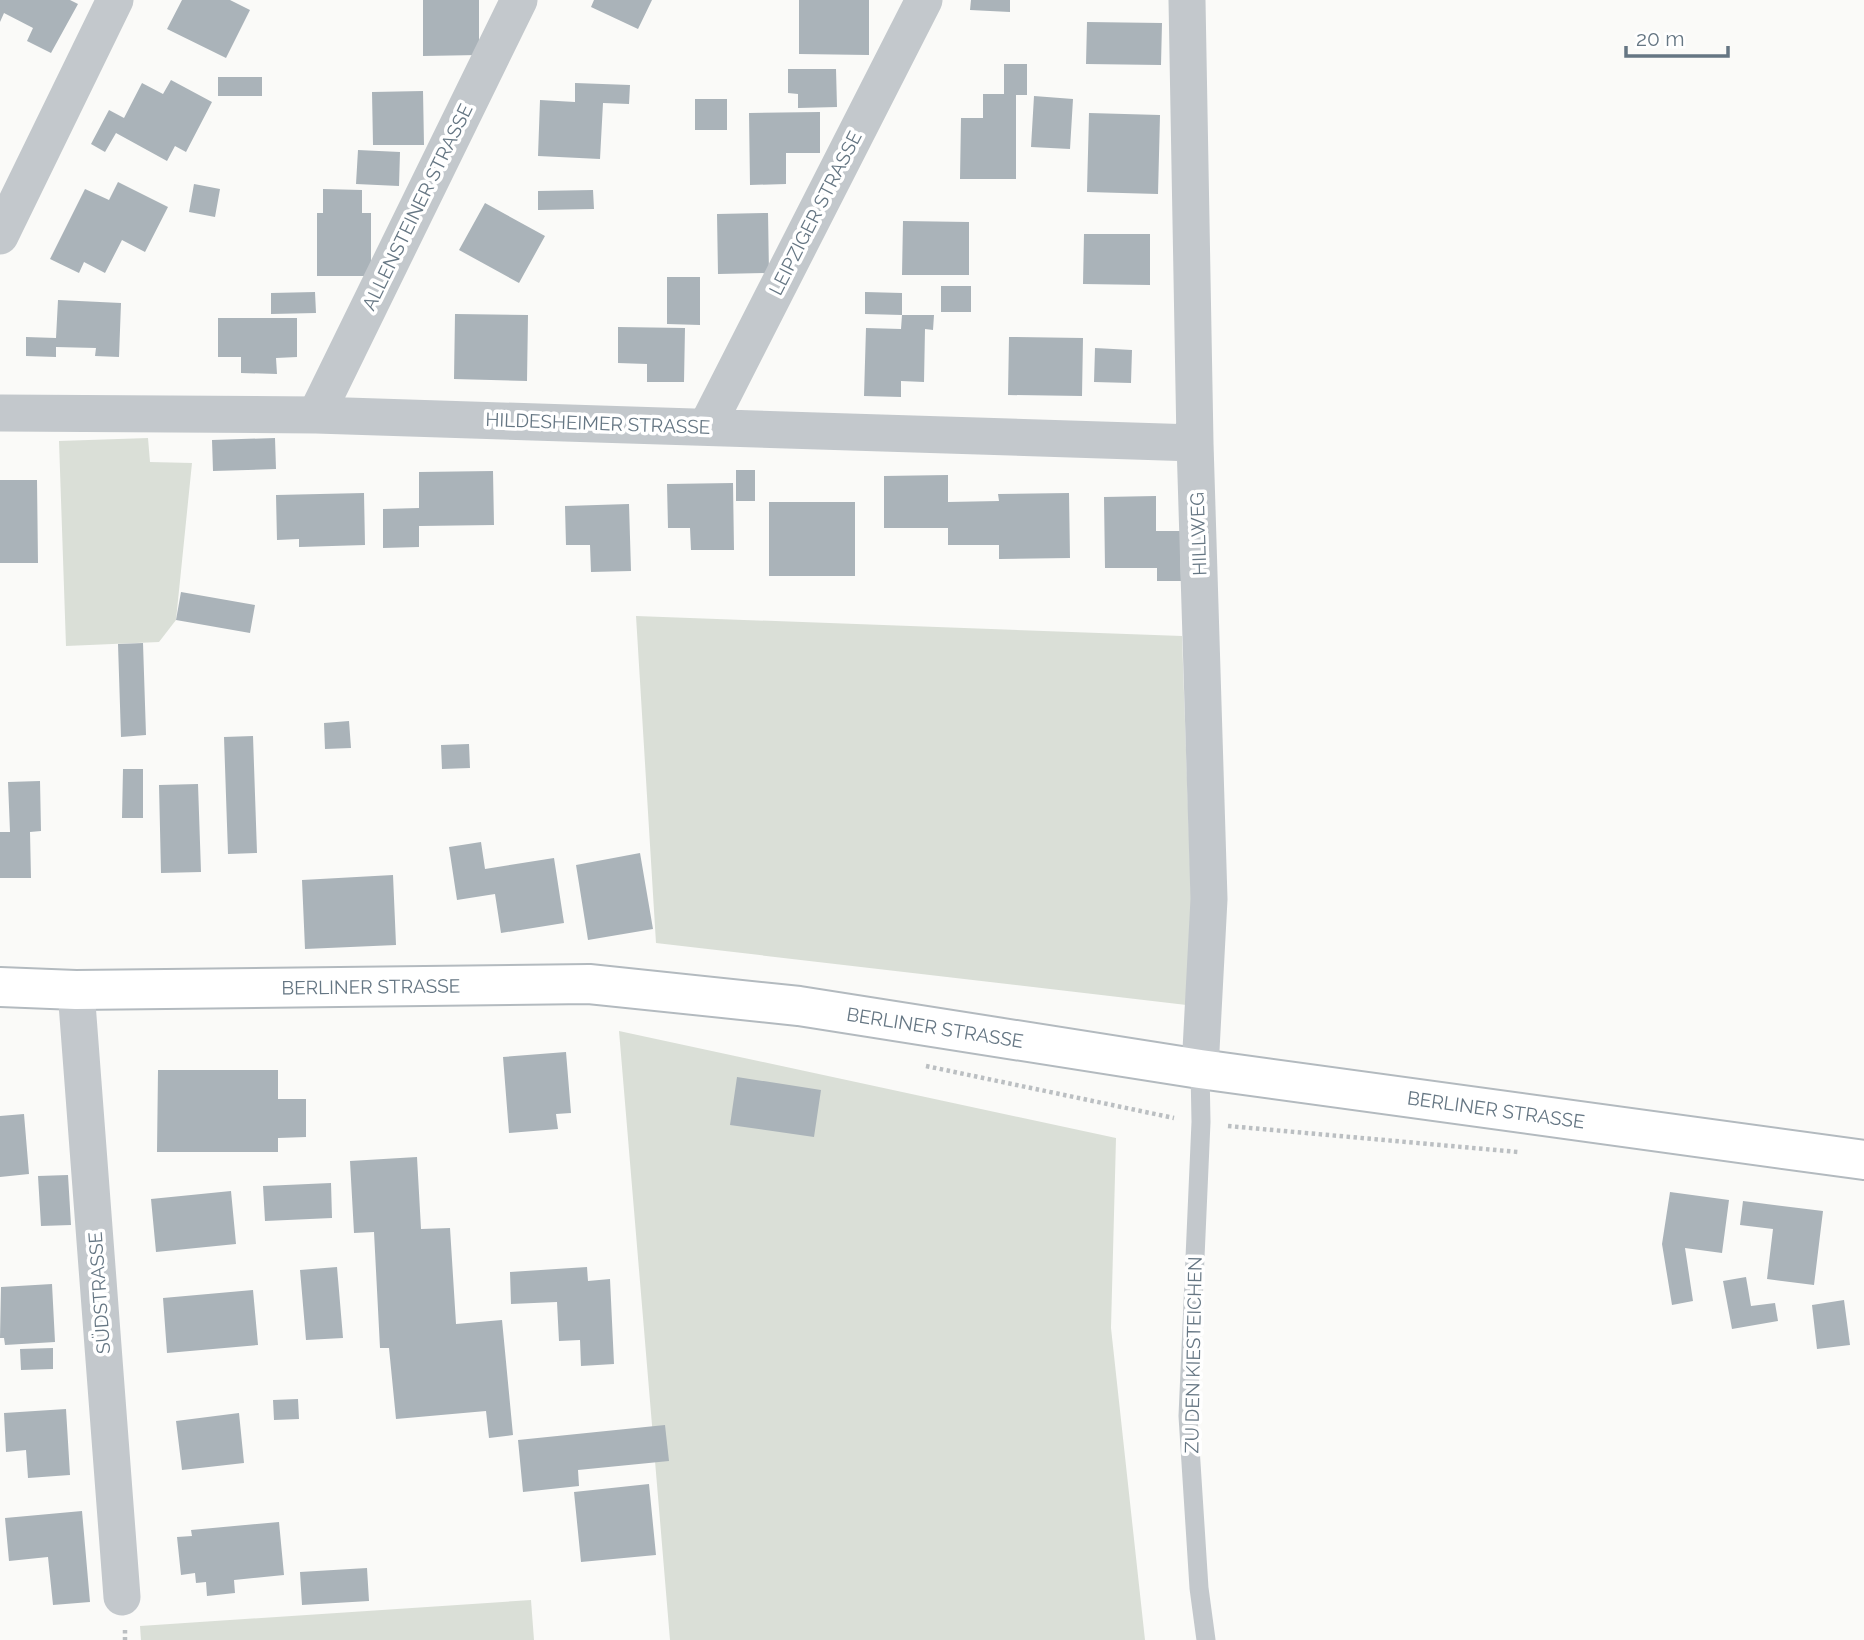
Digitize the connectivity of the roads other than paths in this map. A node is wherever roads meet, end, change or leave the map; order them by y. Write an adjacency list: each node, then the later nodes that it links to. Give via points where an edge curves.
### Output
1 (115, 0): 5 (street)
2 (519, 0): 7 (street, ALLENSTEINER STRASSE)
3 (924, 0): 8 (street, LEIPZIGER STRASSE)
4 (1188, 0): 9 (street, HILLWEG)
5 (0, 236)
6 (0, 413): 7 (street, HILDESHEIMER STRASSE)
7 (316, 415): 8 (street, HILDESHEIMER STRASSE)
8 (707, 426): 9 (street, HILDESHEIMER STRASSE)
9 (1195, 443): 12 (street, HILLWEG, via 1209,899)
10 (0, 987): 11 (main road, BERLINER STRASSE)
11 (76, 990): 12 (main road, BERLINER STRASSE, via 589,984 799,1006); 14 (street, SÜDSTRASSE)
12 (1200, 1069): 13 (main road, BERLINER STRASSE); 15 (lane, ZU DEN KIESTEICHEN, via 1188,1416)
13 (1864, 1160)
14 (122, 1597)
15 (1206, 1640)

